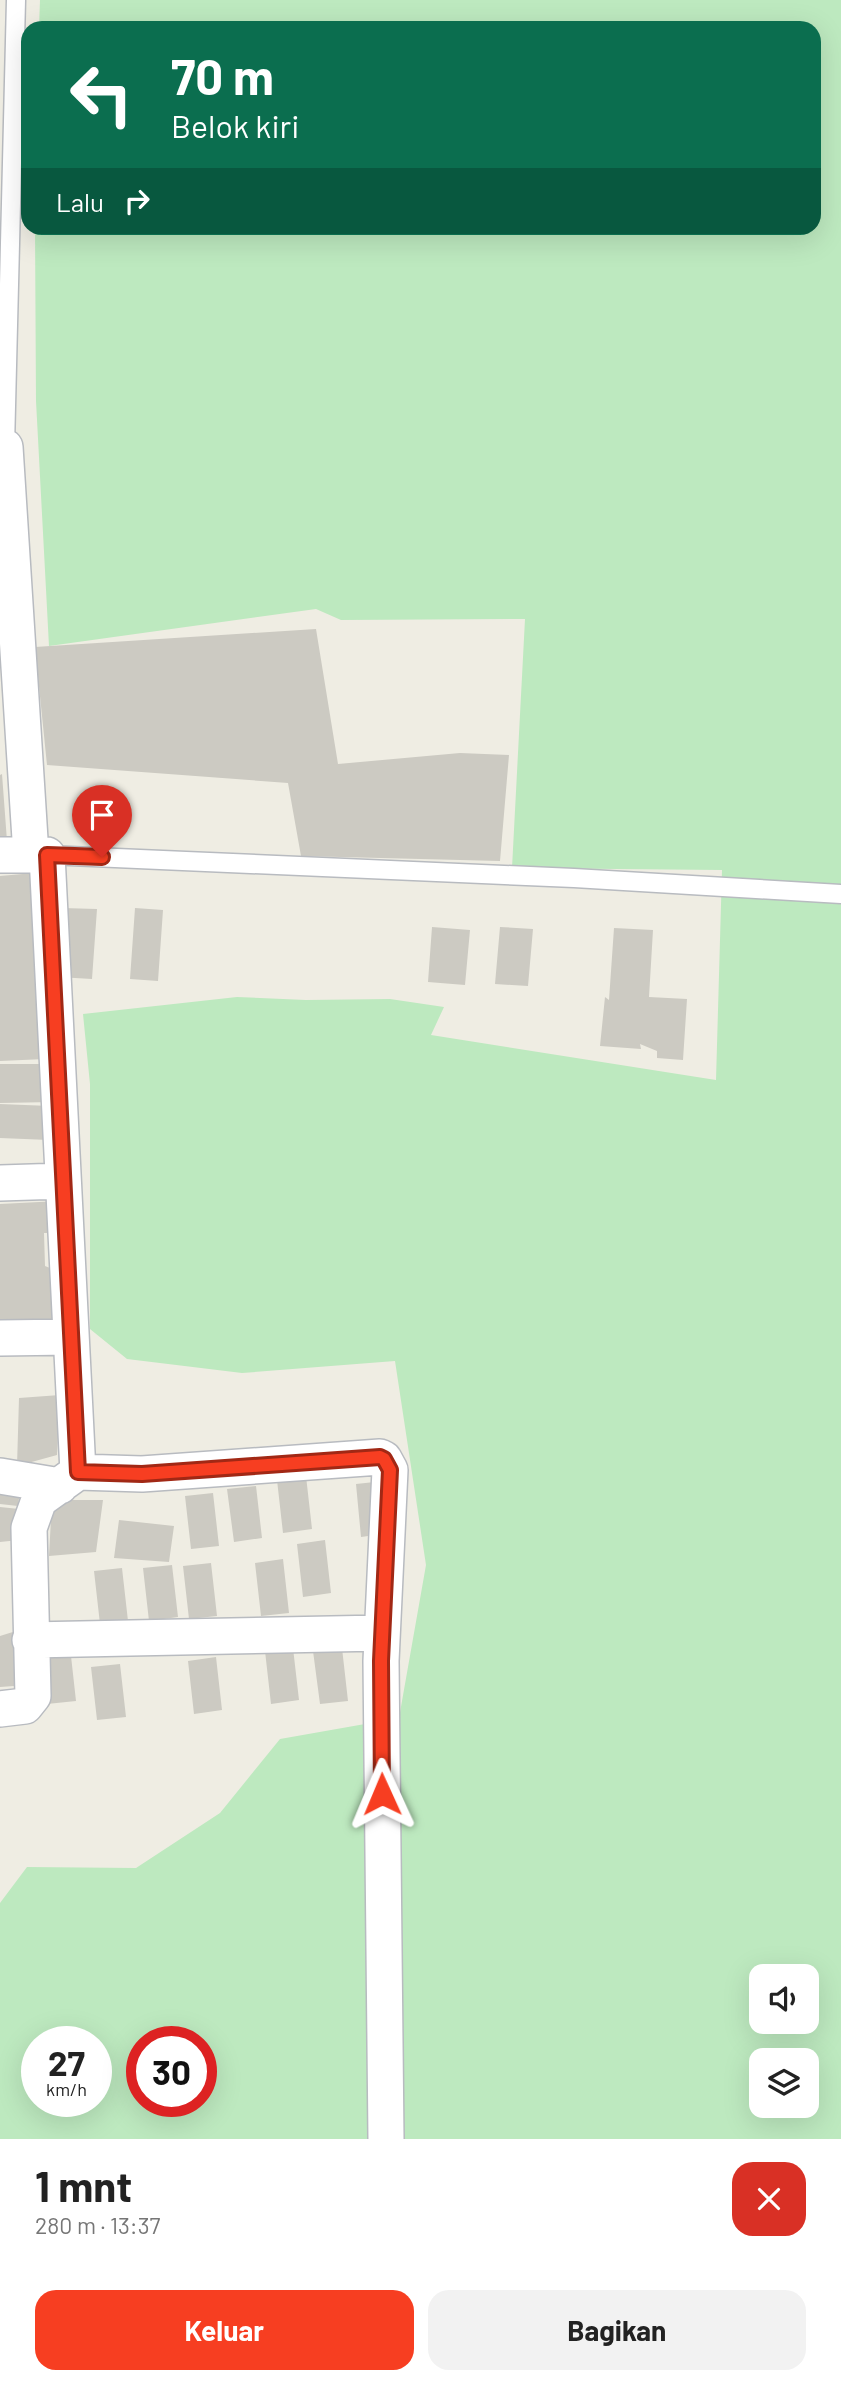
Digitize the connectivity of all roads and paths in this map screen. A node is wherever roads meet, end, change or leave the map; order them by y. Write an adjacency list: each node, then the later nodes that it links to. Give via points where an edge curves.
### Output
1 (16, 0): 2 (lane)
2 (3, 447): 3 (street)
3 (26, 855): 4 (lane, via 574,877); 5 (street)
4 (841, 894)
5 (62, 1181): 6 (street); 7 (street)
6 (0, 1182)
7 (71, 1337): 8 (street); 10 (street)
8 (0, 1338)
9 (0, 1476): 10 (street)
10 (69, 1479): 11 (street, via 380,1457 390,1470); 12 (street, via 39,1500 29,1528)
11 (382, 1633): 12 (street); 14 (street)
12 (30, 1640): 13 (street, via 33,1696 24,1706)
13 (0, 1709)
14 (386, 2139)

